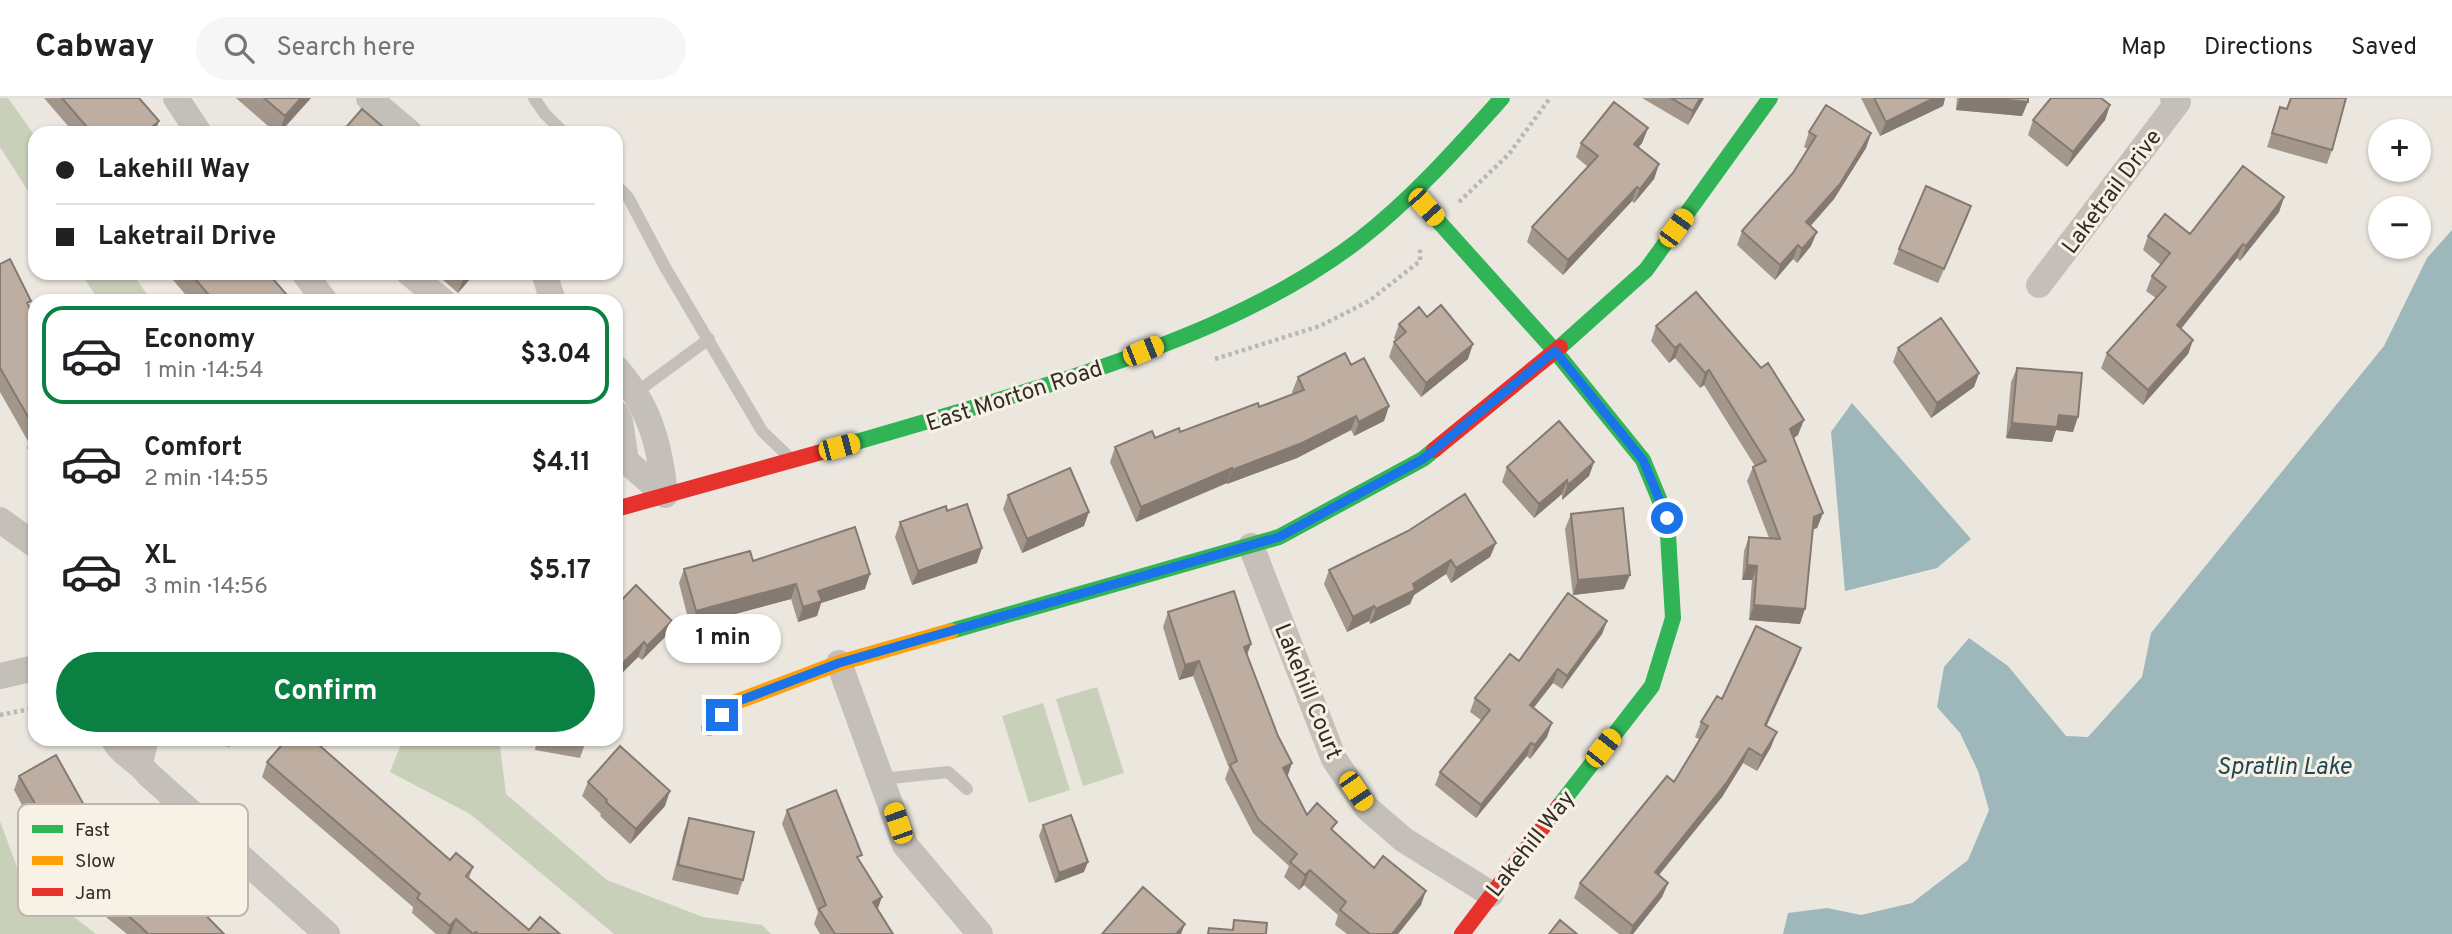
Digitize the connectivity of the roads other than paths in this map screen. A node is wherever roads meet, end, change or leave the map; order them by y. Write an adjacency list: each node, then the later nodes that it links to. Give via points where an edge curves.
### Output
1 (176, 98): 7 (street)
2 (369, 98): 8 (street)
3 (534, 98): 9 (lane)
4 (1502, 98): 11 (street, East Morton Road)
5 (1770, 98): 16 (street, via 1646,270)
6 (2173, 98): 13 (street, Laketrail Drive, via 2178,102)
7 (194, 126)
8 (402, 126)
9 (558, 126)
10 (623, 192): 15 (lane)
11 (1413, 193): 16 (street, Lakehill Way); 20 (street, East Morton Road, via 1336,257 1238,313 1095,370)
12 (418, 280): 14 (street)
13 (2039, 285)
14 (434, 294)
15 (709, 340): 18 (lane); 20 (lane, via 762,431)
16 (1555, 351): 25 (street, via 1423,459 1279,537); 36 (street, Lakehill Way, via 1643,460 1667,518 1673,618 1652,686)
17 (623, 376): 18 (street, via 629,382)
18 (626, 400): 21 (street, via 647,415 661,454)
19 (623, 441): 21 (street, via 626,461)
20 (792, 460): 21 (street, East Morton Road)
21 (665, 495): 22 (street, East Morton Road)
22 (623, 507)
23 (0, 520): 24 (street)
24 (28, 540)
25 (1251, 546): 26 (street); 36 (street, Lakehill Court, via 1334,759 1367,808 1404,840)
26 (839, 663): 29 (street, via 736,702); 32 (street)
27 (28, 670): 28 (street)
28 (0, 676)
29 (709, 728)
30 (117, 746): 31 (street)
31 (143, 751): 34 (street, via 148,774)
32 (882, 779): 33 (lane, via 948,772); 38 (street, via 905,845)
33 (967, 789)
34 (182, 804)
35 (248, 863): 37 (street)
36 (1491, 894): 39 (street, Lakehill Way)
37 (327, 934)
38 (980, 934)
39 (1462, 934)

